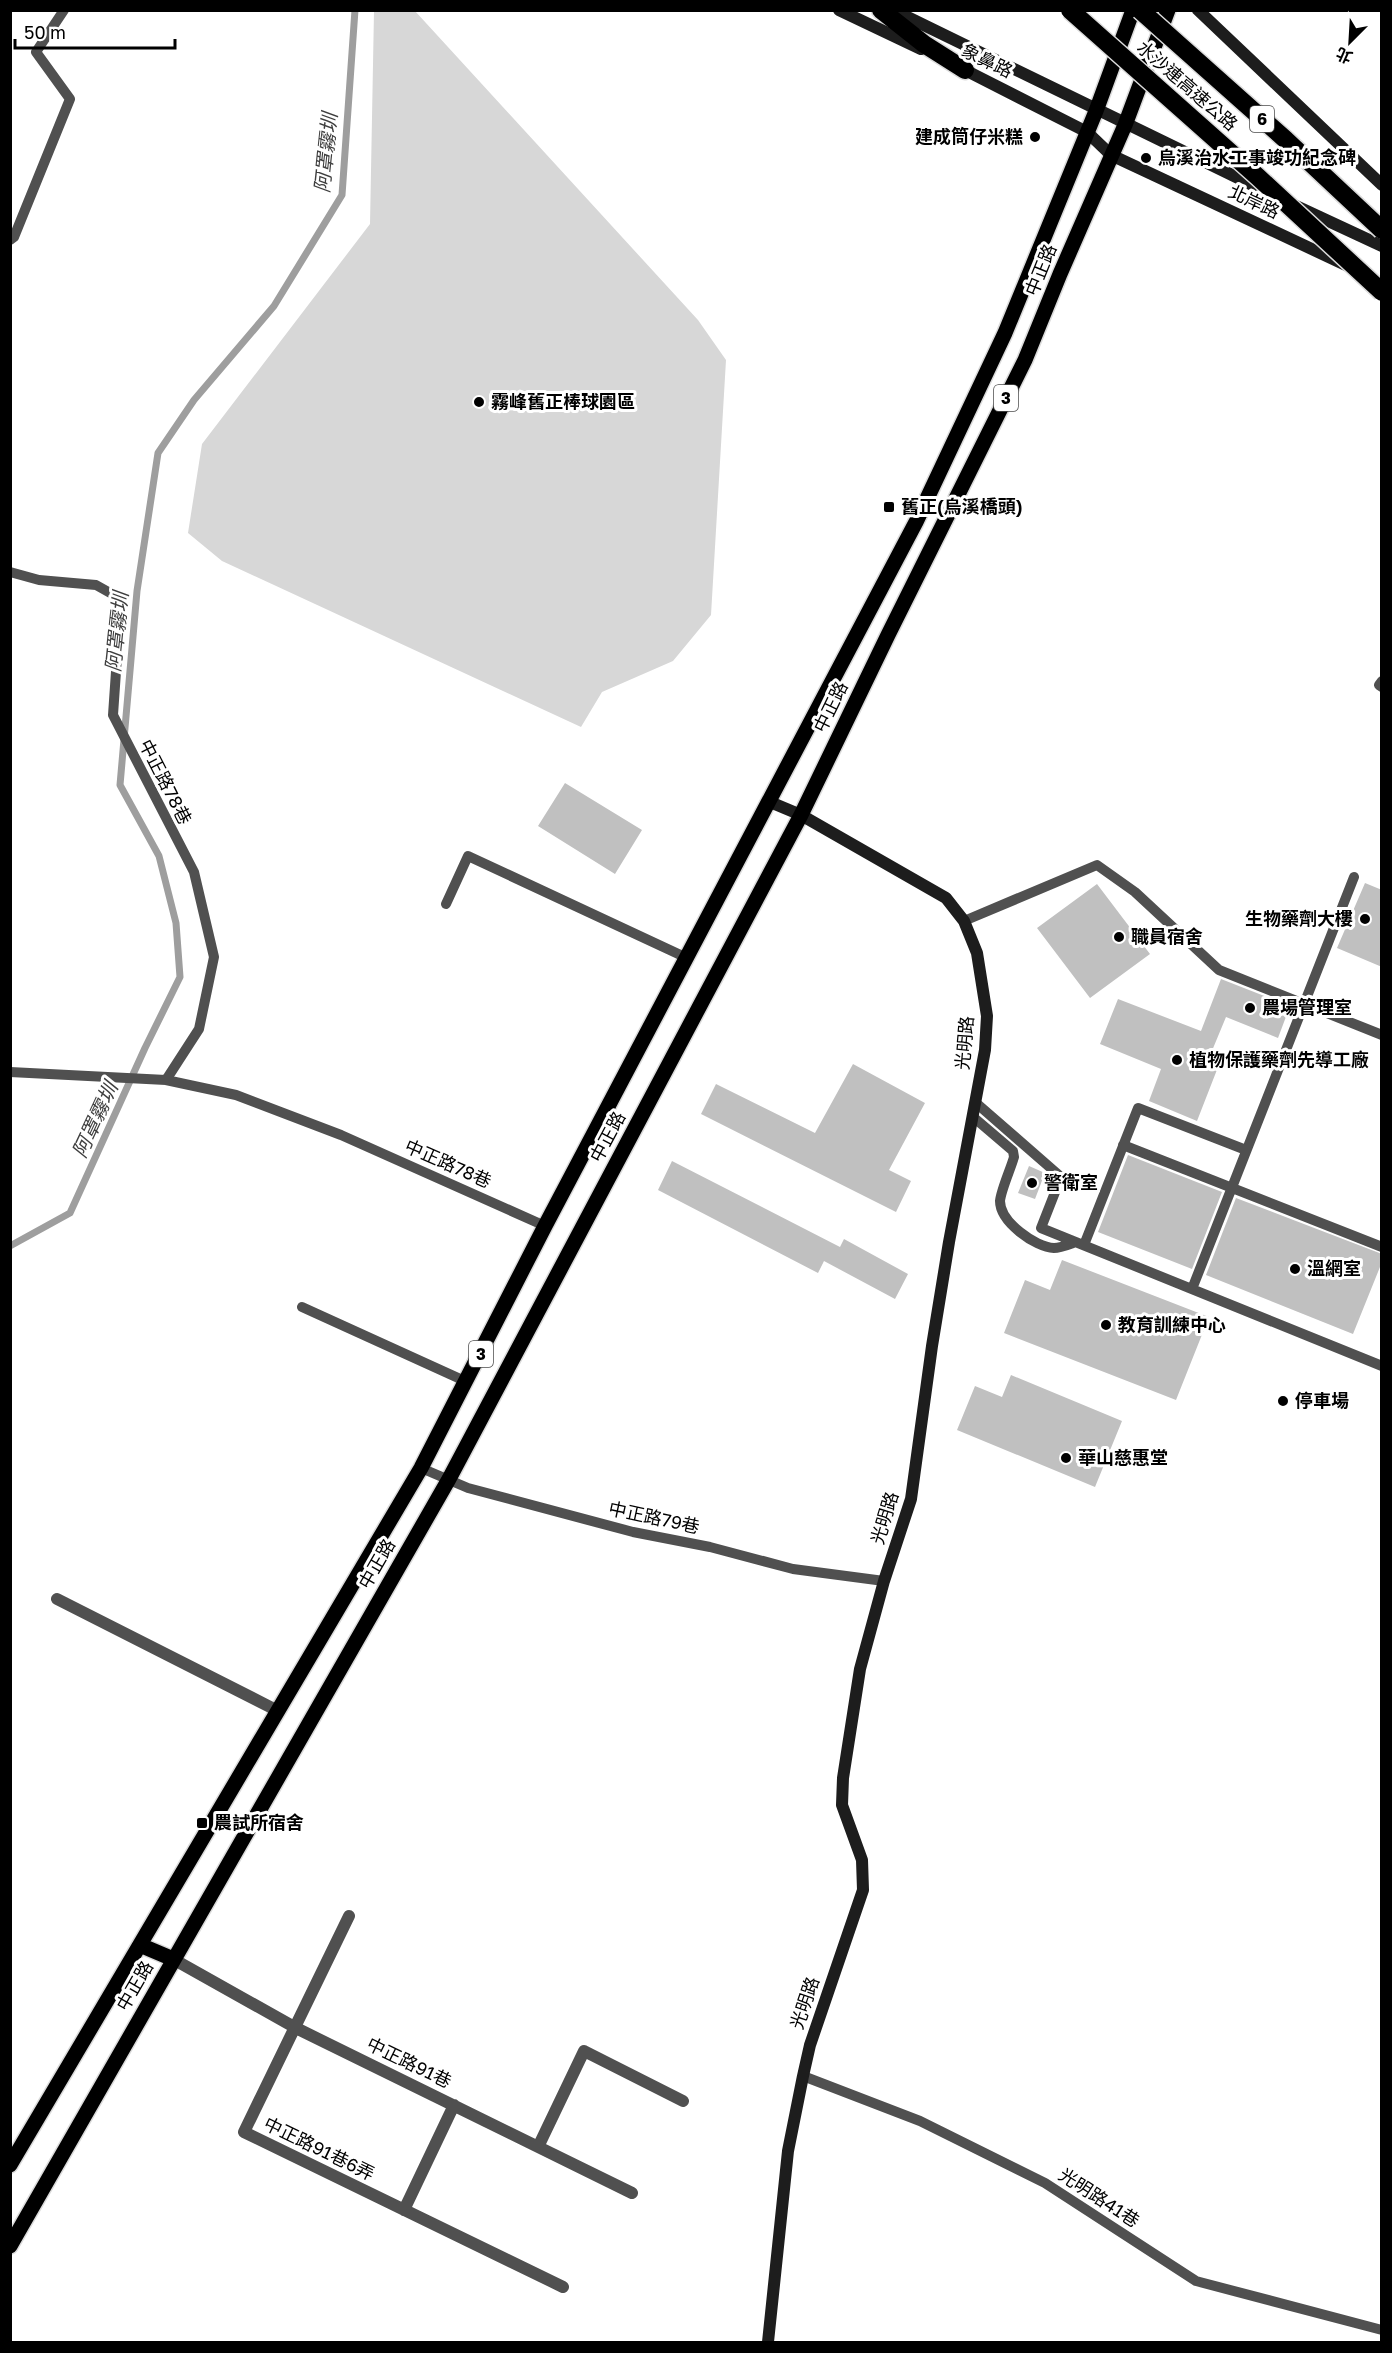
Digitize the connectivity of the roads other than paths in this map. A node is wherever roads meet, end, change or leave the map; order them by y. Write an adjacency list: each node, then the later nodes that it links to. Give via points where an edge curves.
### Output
1 (64, 10): 17 (lane, via 36,52 69,99)
2 (839, 10): 10 (street, 象鼻路)
3 (881, 10): 10 (highway)
4 (893, 10): 11 (street, 象鼻路)
5 (1070, 10): 20 (highway, 水沙連高速公路, bridge)
6 (1133, 10): 11 (main road, 中正路 / 3)
7 (1140, 10): 16 (highway, 水沙連高速公路 / 6, bridge)
8 (1168, 10): 12 (main road, 中正路 / 3)
9 (1198, 10): 15 (street)
10 (964, 70): 13 (street, 象鼻路)
11 (1096, 111): 12 (street, 象鼻路); 13 (main road, 中正路 / 3)
12 (1125, 125): 14 (main road, 中正路 / 3); 18 (street, 北岸路)
13 (1087, 132): 14 (street, 象鼻路); 24 (main road, 中正路 / 3, via 1005,333 916,522)
14 (1111, 156): 19 (street, 北岸路); 25 (main road, 中正路 / 3, via 1025,360)
15 (1382, 185)
16 (1382, 230)
17 (10, 240)
18 (1382, 246)
19 (1382, 281)
20 (1382, 292)
21 (10, 572): 33 (lane, 中正路78巷, via 39,580 96,585 121,599 113,716 194,872 214,957 199,1029)
22 (1382, 681): 23 (lane)
23 (1382, 687)
24 (770, 802): 25 (street, 光明路); 29 (main road, 中正路 / 3)
25 (801, 815): 28 (street, 光明路, via 946,898); 47 (main road, 中正路 / 3)
26 (1354, 877): 30 (lane)
27 (446, 904): 29 (lane, via 468,856)
28 (964, 921): 30 (lane, via 1097,865 1135,892 1219,970); 34 (street, 光明路, via 977,952 987,1016)
29 (687, 958): 39 (main road, 中正路 / 3)
30 (1303, 1003): 31 (lane); 37 (lane)
31 (1382, 1035)
32 (10, 1072): 33 (lane, 中正路78巷)
33 (166, 1080): 39 (lane, 中正路78巷, via 236,1095 331,1131)
34 (975, 1102): 35 (street, 光明路); 40 (lane, via 1061,1177 1041,1228)
35 (972, 1116): 40 (lane, via 1013,1151 1000,1201 1008,1220 1041,1244 1054,1248); 48 (street, 光明路, via 934,1334 912,1499)
36 (1124, 1145): 37 (lane, via 1138,1108); 38 (lane); 40 (lane)
37 (1246, 1150): 38 (lane)
38 (1232, 1187): 41 (lane); 42 (lane)
39 (545, 1226): 45 (main road, 中正路 / 3)
40 (1080, 1243): 42 (lane)
41 (1382, 1247)
42 (1192, 1288): 44 (lane)
43 (302, 1307): 45 (lane)
44 (1382, 1366)
45 (467, 1382): 46 (main road, 中正路 / 3)
46 (421, 1468): 47 (lane, 中正路79巷); 50 (main road, 中正路 / 3)
47 (449, 1479): 48 (lane, 中正路79巷, via 478,1491 633,1532 710,1546 793,1569); 53 (main road, 中正路 / 3)
48 (884, 1581): 55 (street, 光明路, via 860,1669 843,1778 842,1804 862,1860 863,1890)
49 (57, 1599): 50 (street)
50 (278, 1711): 52 (main road, 中正路 / 3)
51 (349, 1916): 54 (street, 中正路91巷6弄)
52 (140, 1945): 53 (main road); 59 (main road, 中正路 / 3)
53 (173, 1959): 54 (street, 中正路91巷); 62 (main road, 中正路 / 3)
54 (296, 2028): 57 (street, 中正路91巷); 61 (street, 中正路91巷6弄, via 244,2132)
55 (802, 2076): 64 (lane, 光明路41巷, via 920,2121 1045,2182 1196,2281); 65 (street, 光明路, via 788,2151)
56 (683, 2101): 58 (street, via 584,2051)
57 (454, 2105): 58 (street, 中正路91巷); 61 (street)
58 (539, 2145): 60 (street, 中正路91巷)
59 (10, 2165)
60 (632, 2193)
61 (404, 2210): 63 (street, 中正路91巷6弄)
62 (10, 2246)
63 (563, 2287)
64 (1382, 2330)
65 (768, 2343)

